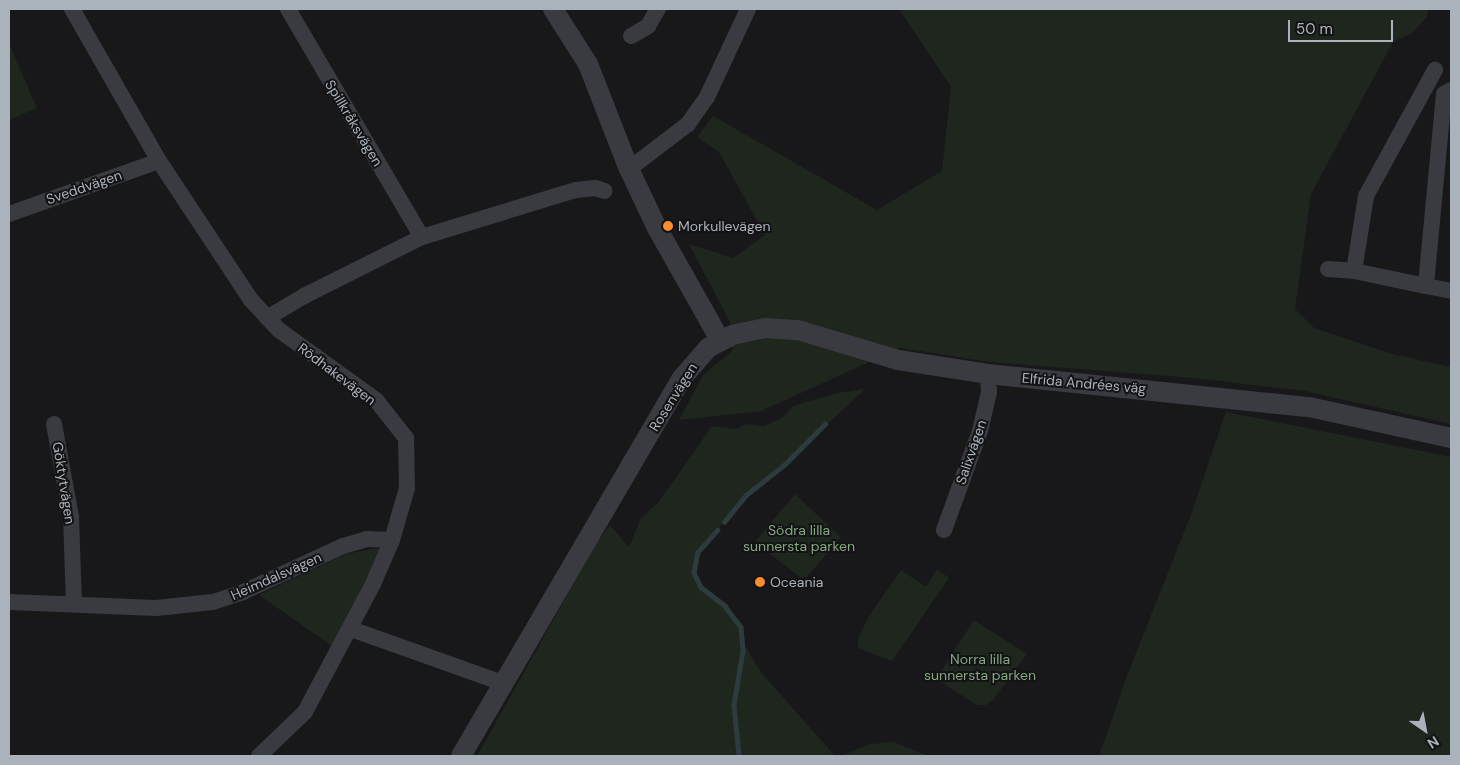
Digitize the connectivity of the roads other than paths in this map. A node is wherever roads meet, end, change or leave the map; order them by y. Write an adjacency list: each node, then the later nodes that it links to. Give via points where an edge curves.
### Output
1 (72, 9): 9 (street, Rödhakevägen)
2 (288, 9): 13 (street, Spillkråksvägen)
3 (553, 9): 10 (street, via 588,64)
4 (658, 9): 6 (street, via 648,26)
5 (748, 9): 10 (street, via 707,97 688,124)
6 (631, 36)
7 (1435, 70): 15 (street, via 1366,196)
8 (1451, 90): 16 (street, via 1444,94)
9 (159, 161): 12 (street, Sveddvägen); 18 (street, Rödhakevägen, via 250,300)
10 (629, 169): 19 (street)
11 (605, 191): 13 (street, via 595,188 576,190)
12 (9, 214)
13 (422, 237): 18 (street)
14 (1328, 269): 15 (street)
15 (1354, 271): 16 (street)
16 (1426, 286): 17 (street)
17 (1451, 291)
18 (267, 318): 24 (street, Rödhakevägen, via 376,400 406,438 407,488)
19 (720, 340): 20 (street, Elfrida Andrées väg, via 746,331 798,330 898,360); 28 (street, Rosenvägen, via 708,348 682,378)
20 (988, 374): 22 (street, Elfrida Andrées väg, via 1310,407); 23 (street, Salixvägen, via 989,392 980,431)
21 (54, 424): 26 (street, Göktytvägen, via 71,517)
22 (1451, 438)
23 (944, 530)
24 (392, 540): 26 (street, Heimdalsvägen, via 367,539 343,546 243,592 213,602 156,608); 27 (street, Rödhakevägen)
25 (9, 602): 26 (street, Heimdalsvägen)
26 (74, 602)
27 (351, 629): 28 (street); 29 (street, Rödhakevägen, via 305,712)
28 (503, 683): 30 (street, Rosenvägen)
29 (259, 756)
30 (461, 756)

